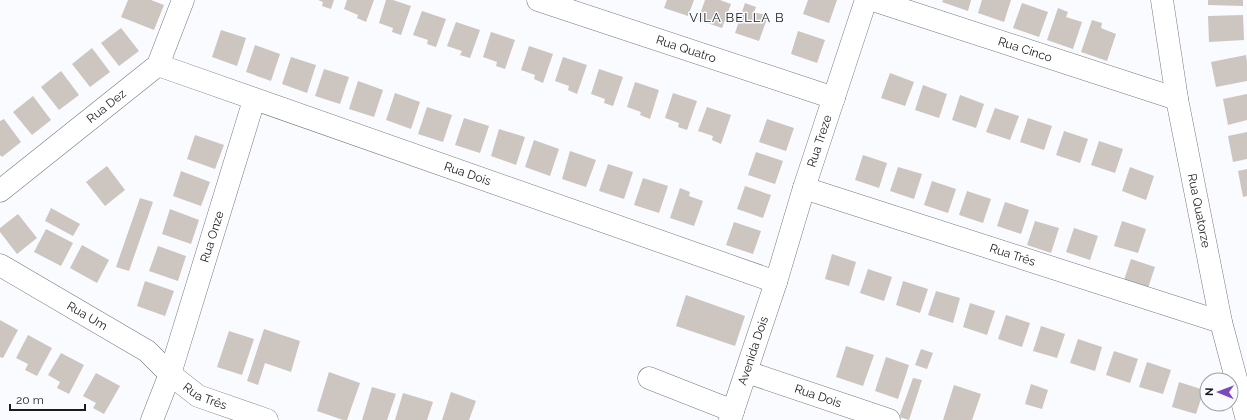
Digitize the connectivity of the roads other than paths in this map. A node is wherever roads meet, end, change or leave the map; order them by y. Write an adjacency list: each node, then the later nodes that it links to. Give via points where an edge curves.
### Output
1 (183, 0): 6 (street)
2 (538, 0): 7 (street, Rua Quatro)
3 (866, 0): 7 (street, Rua Treze)
4 (873, 0): 8 (street, Rua Cinco)
5 (1162, 0): 8 (street, Rua Quatorze)
6 (158, 66): 9 (street, Rua Dois); 11 (street, Rua Dez)
7 (834, 98): 10 (street, Rua Treze)
8 (1177, 99): 14 (street, Rua Quatorze)
9 (254, 100): 13 (street, Rua Dois); 16 (street, Rua Onze)
10 (804, 188): 13 (street, Rua Treze); 14 (street, Rua Três)
11 (0, 190)
12 (0, 265): 16 (street, Rua Um, via 147,351)
13 (776, 282): 15 (street, Avenida Dois)
14 (1221, 322): 22 (street, Rua Quatorze)
15 (746, 372): 18 (street, Avenida Dois); 21 (street, Rua Dois)
16 (170, 374): 19 (street, Rua Onze); 20 (street, Rua Três, via 198,396)
17 (649, 378): 18 (street)
18 (731, 415)
19 (152, 420)
20 (267, 420)
21 (889, 420)
22 (1247, 420)

